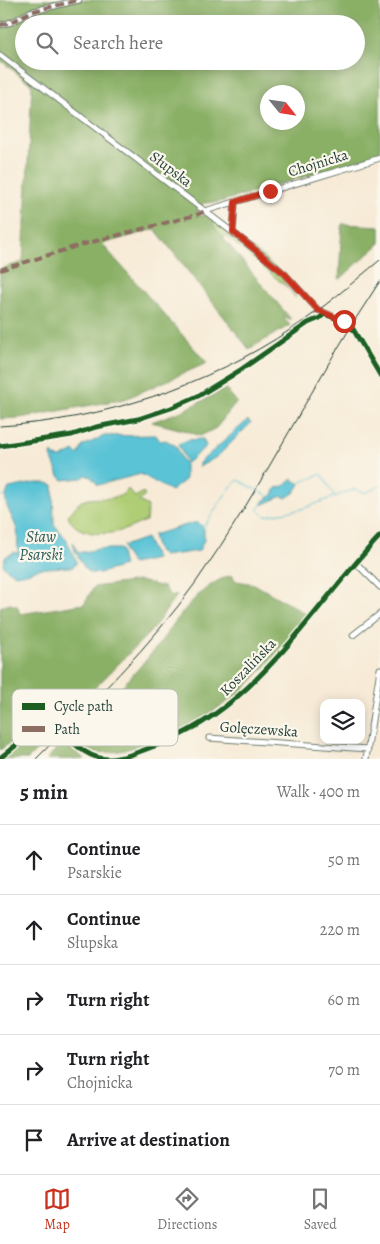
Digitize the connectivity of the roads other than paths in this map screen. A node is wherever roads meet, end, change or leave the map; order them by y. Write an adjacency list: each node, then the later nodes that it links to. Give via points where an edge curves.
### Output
1 (79, 0): 2 (street)
2 (25, 15)
3 (15, 20): 4 (street)
4 (0, 25)
5 (0, 55): 6 (street, Słupska)
6 (15, 66)
7 (20, 70): 10 (street, Słupska)
8 (380, 158): 9 (street, Chojnicka)
9 (235, 202): 10 (street, Chojnicka); 11 (street)
10 (205, 210): 11 (street, Słupska)
11 (233, 232): 12 (street, Słupska, via 285,274 320,312 353,328)
12 (380, 375)
13 (380, 536): 14 (street, Koszalińska)
14 (356, 563): 15 (street); 19 (street, Koszalińska, via 253,684 226,708)
15 (380, 587)
16 (380, 614): 17 (street)
17 (353, 635)
18 (380, 669): 24 (street)
19 (178, 735)
20 (209, 738): 24 (street, Golęczewska)
21 (15, 746): 25 (street, Koszalińska)
22 (76, 746): 26 (street, Koszalińska)
23 (152, 746): 27 (street, Koszalińska, via 129,755)
24 (368, 749): 28 (street)
25 (0, 758)
26 (104, 759)
27 (104, 759)
28 (366, 759)

